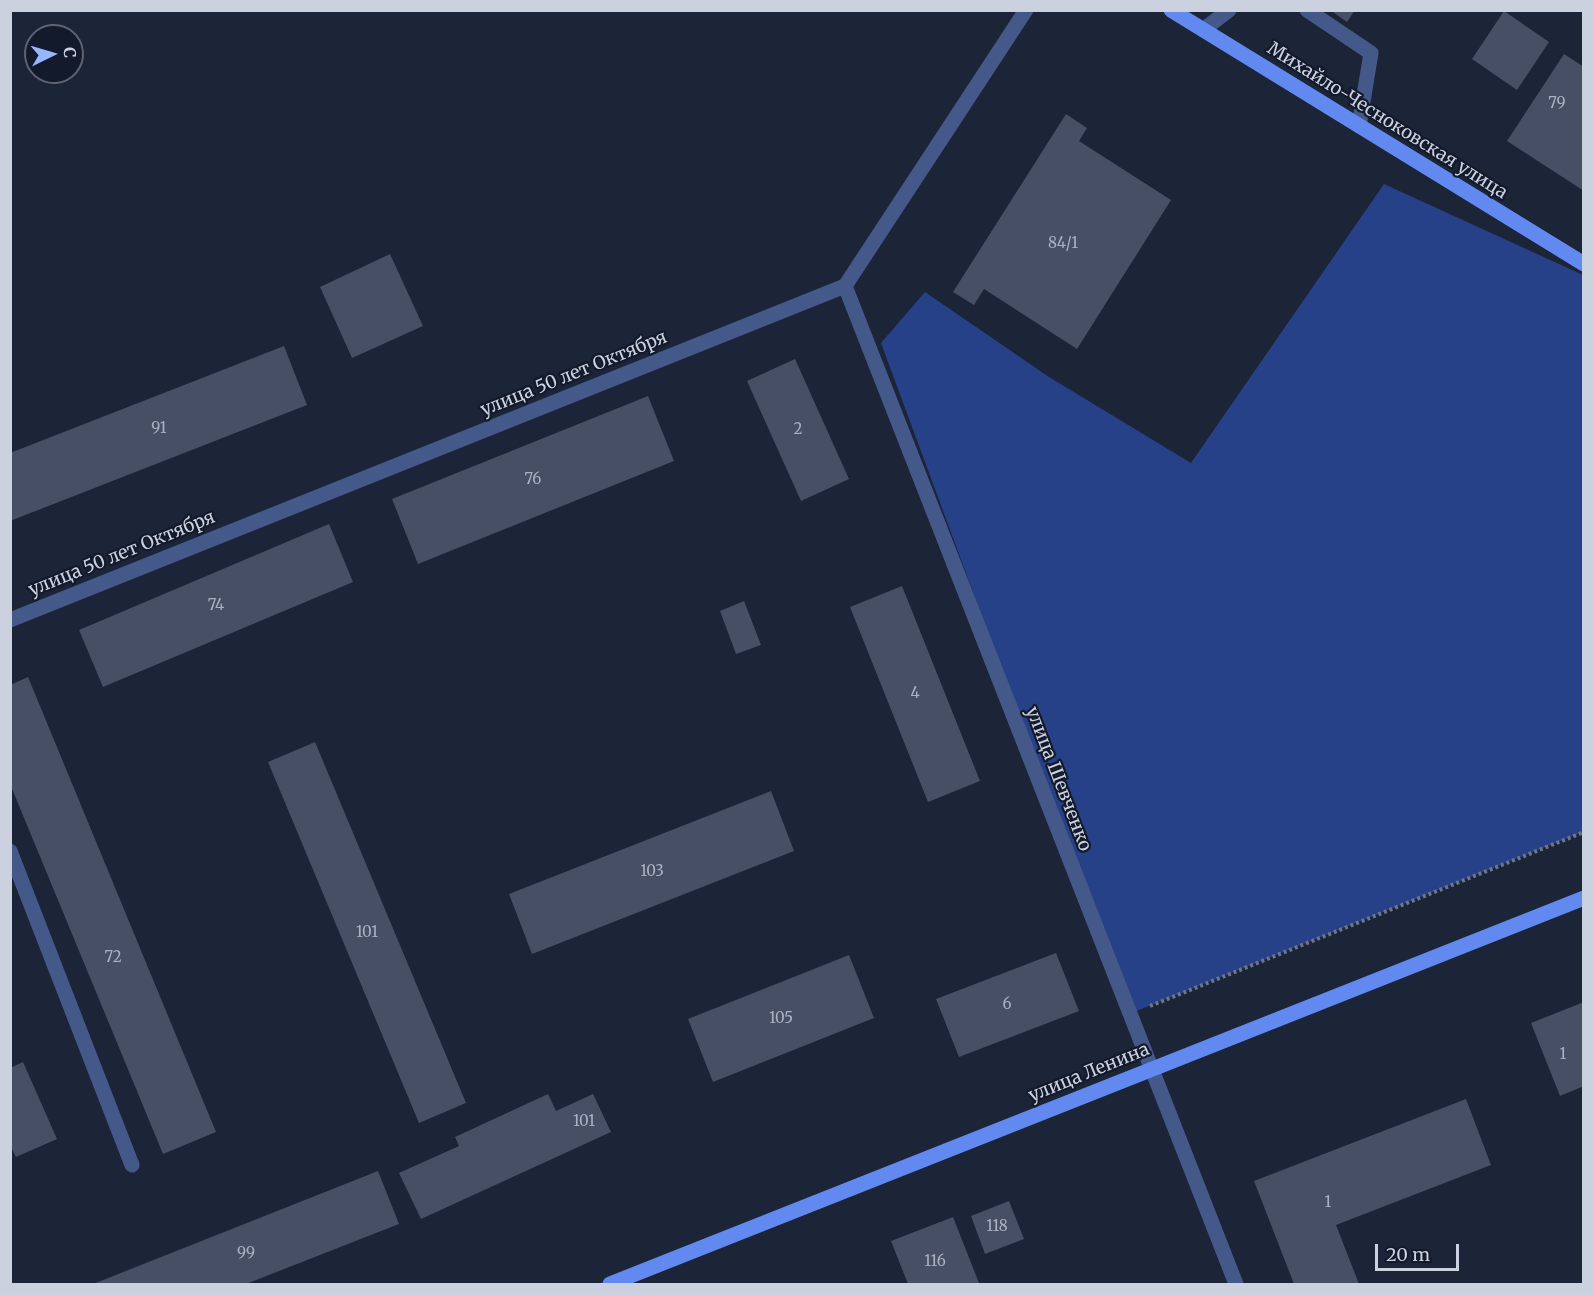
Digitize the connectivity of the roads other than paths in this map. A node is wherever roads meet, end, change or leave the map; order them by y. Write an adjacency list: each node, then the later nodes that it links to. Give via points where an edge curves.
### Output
1 (1026, 10): 8 (street)
2 (1171, 10): 5 (main road, Михайло-Чесноковская улица)
3 (1228, 10): 5 (street)
4 (1307, 10): 6 (street, via 1371,53)
5 (1203, 30): 6 (main road, Михайло-Чесноковская улица)
6 (1359, 126): 7 (main road, Михайло-Чесноковская улица)
7 (1584, 264)
8 (845, 286): 9 (street, улица 50 лет Октября); 12 (street, улица Шевченко)
9 (10, 620)
10 (10, 851): 13 (street)
11 (1584, 898): 12 (main road, улица Ленина)
12 (1151, 1070): 14 (main road, улица Ленина); 15 (street, улица Шевченко)
13 (132, 1165)
14 (609, 1284)
15 (1236, 1284)

